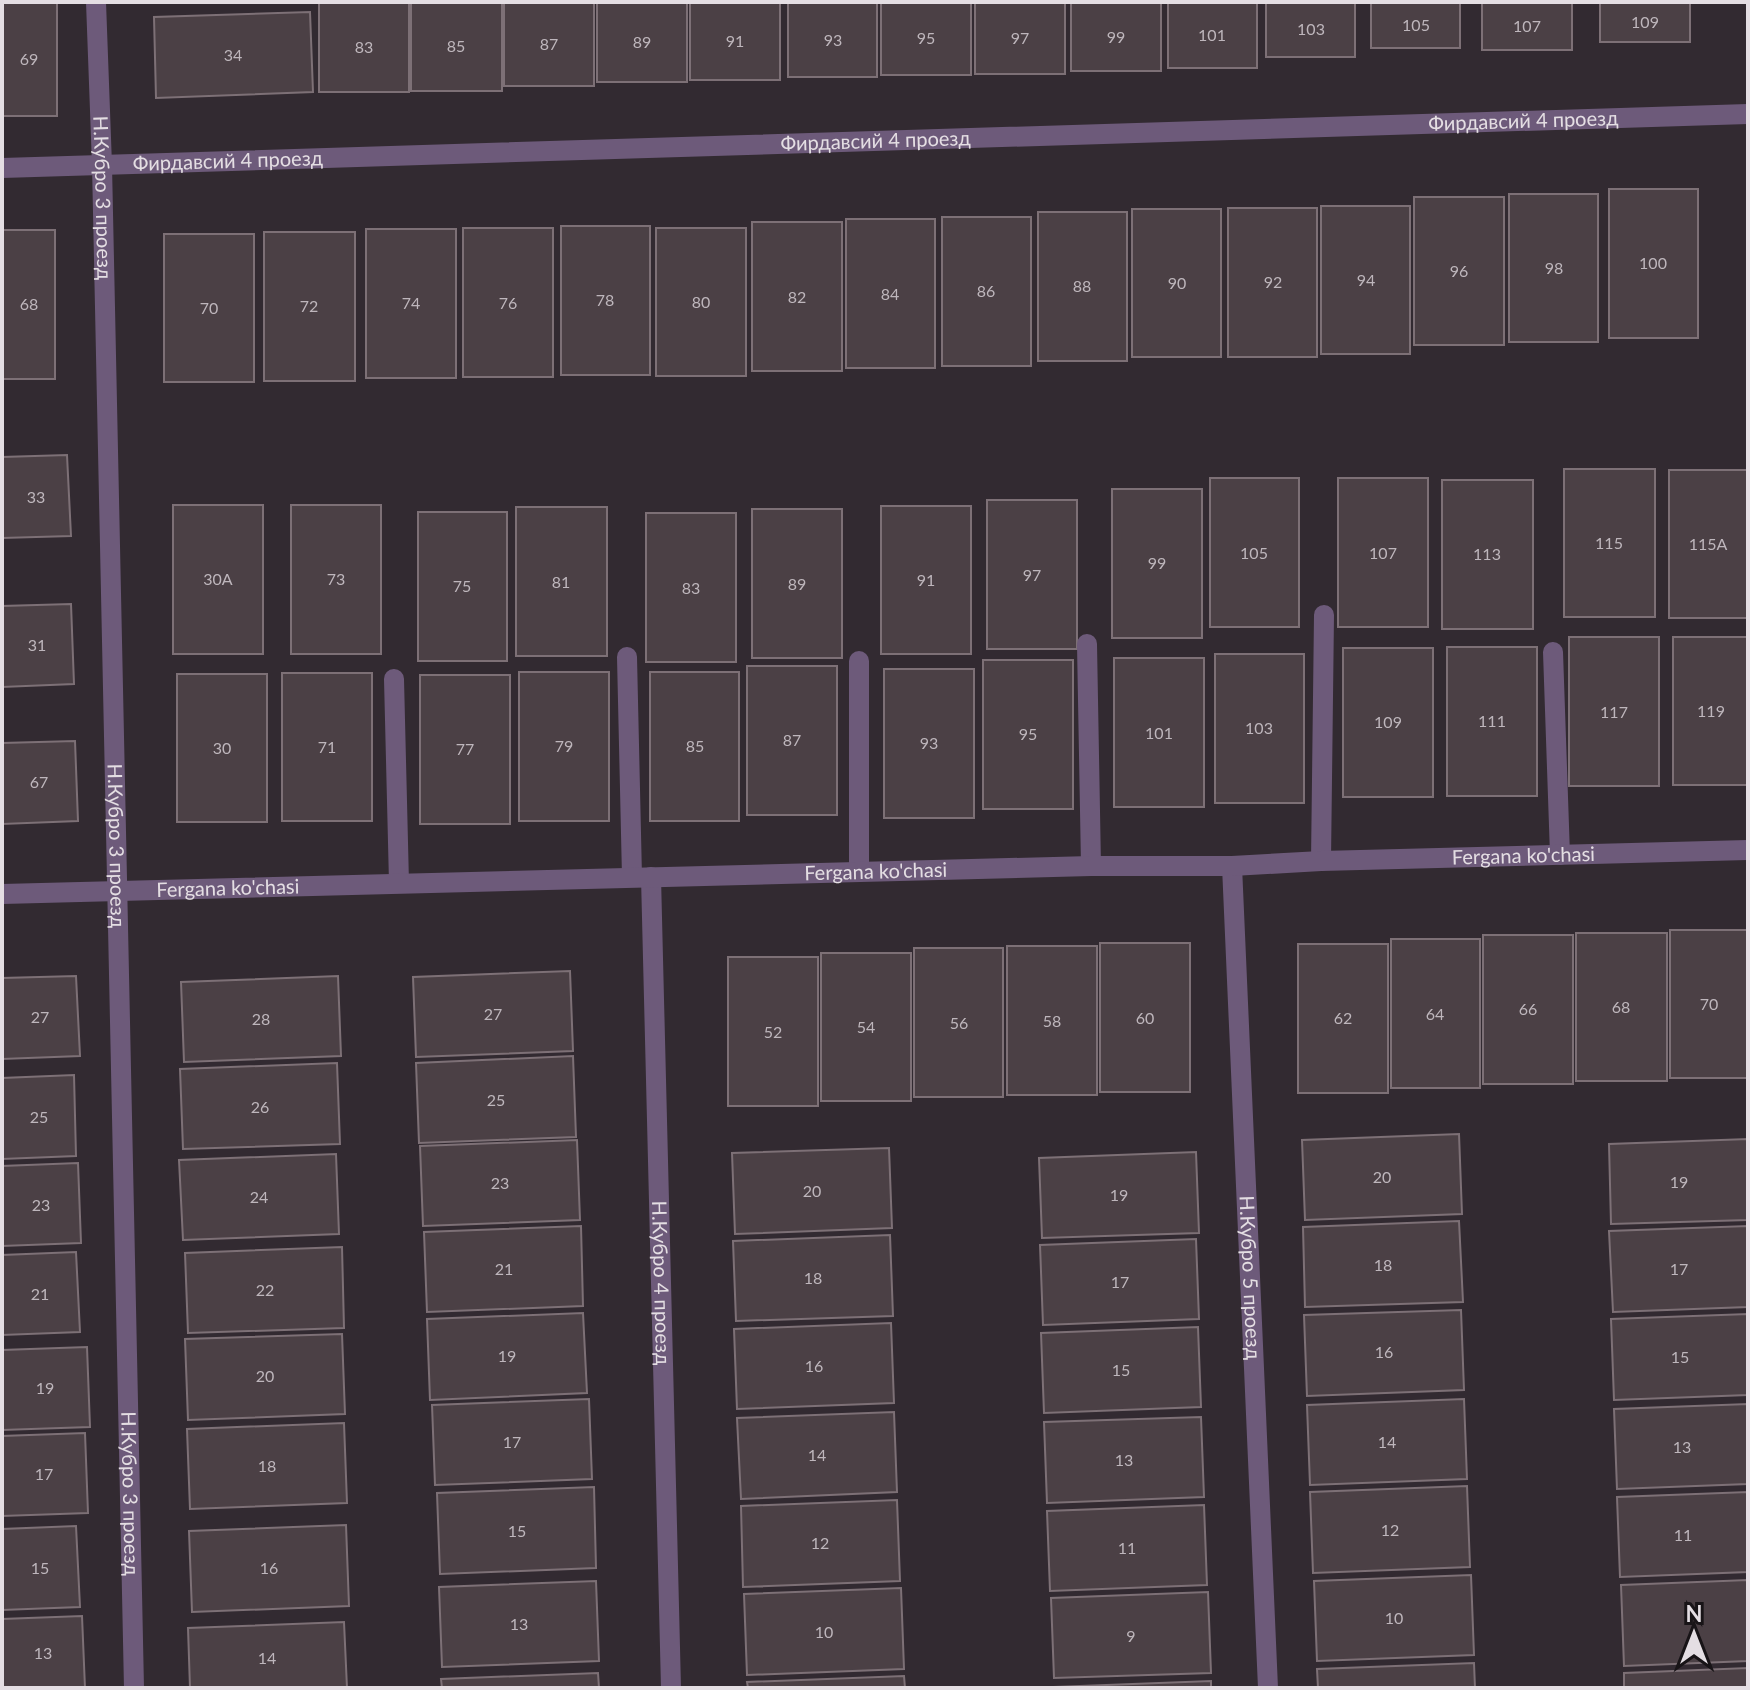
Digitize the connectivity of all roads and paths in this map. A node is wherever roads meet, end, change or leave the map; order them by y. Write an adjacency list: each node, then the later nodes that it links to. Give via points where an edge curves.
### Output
1 (96, 2): 3 (street, Н.Кубро 3 проезд)
2 (1748, 114): 3 (street, Фирдавсий 4 проезд)
3 (102, 165): 4 (street, Фирдавсий 4 проезд); 19 (street, Н.Кубро 3 проезд)
4 (2, 168)
5 (1324, 615): 13 (street)
6 (1087, 644): 14 (street)
7 (1553, 652): 12 (street)
8 (627, 657): 17 (street, Н.Кубро 4 проезд)
9 (859, 661): 16 (street)
10 (394, 679): 18 (street)
11 (1748, 850): 12 (street, Fergana ko'chasi)
12 (1560, 855): 13 (street, Fergana ko'chasi)
13 (1321, 861): 15 (street, Fergana ko'chasi)
14 (1091, 866): 15 (street, Fergana ko'chasi); 16 (street, Fergana ko'chasi)
15 (1232, 866): 23 (street, Н.Кубро 5 проезд)
16 (859, 872): 17 (street, Fergana ko'chasi)
17 (642, 877): 18 (street, Fergana ko'chasi); 22 (street, Н.Кубро 4 проезд)
18 (399, 883): 19 (street, Fergana ko'chasi)
19 (116, 891): 20 (street, Fergana ko'chasi); 21 (street, Н.Кубро 3 проезд)
20 (2, 894)
21 (134, 1688)
22 (671, 1688)
23 (1268, 1688)

